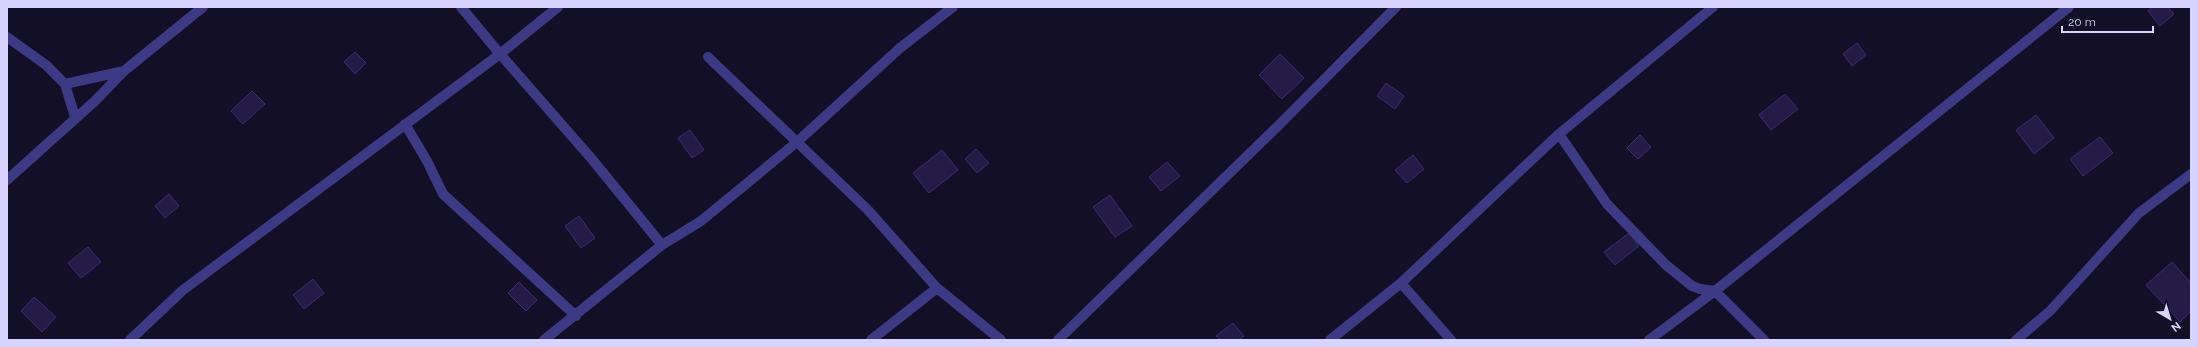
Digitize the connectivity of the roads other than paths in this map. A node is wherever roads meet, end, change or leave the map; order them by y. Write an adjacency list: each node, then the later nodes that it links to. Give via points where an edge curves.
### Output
1 (203, 7): 11 (street)
2 (461, 7): 9 (street)
3 (558, 7): 9 (street)
4 (953, 7): 16 (street, via 900,48)
5 (1396, 7): 28 (street)
6 (1713, 7): 15 (street)
7 (2069, 7): 22 (street)
8 (7, 37): 12 (street, via 46,65)
9 (500, 54): 14 (street); 19 (street, via 591,158)
10 (708, 57): 16 (street)
11 (124, 71): 12 (street); 13 (street, via 95,101)
12 (65, 84): 13 (street)
13 (75, 117): 18 (street)
14 (405, 124): 23 (street, via 443,194); 24 (street, via 184,290)
15 (1559, 134): 20 (street); 22 (street, via 1607,204 1662,261 1692,286)
16 (797, 142): 19 (street, via 701,221); 21 (street, via 868,210)
17 (2191, 174): 33 (street, via 2139,213 2050,311)
18 (7, 180)
19 (662, 245): 23 (street)
20 (1401, 283): 29 (street); 30 (street)
21 (937, 288): 26 (street); 27 (street)
22 (1715, 290): 31 (street); 32 (street)
23 (576, 316): 25 (street)
24 (130, 340)
25 (544, 340)
26 (871, 340)
27 (1001, 340)
28 (1058, 340)
29 (1330, 340)
30 (1450, 340)
31 (1649, 340)
32 (1764, 340)
33 (2016, 340)

